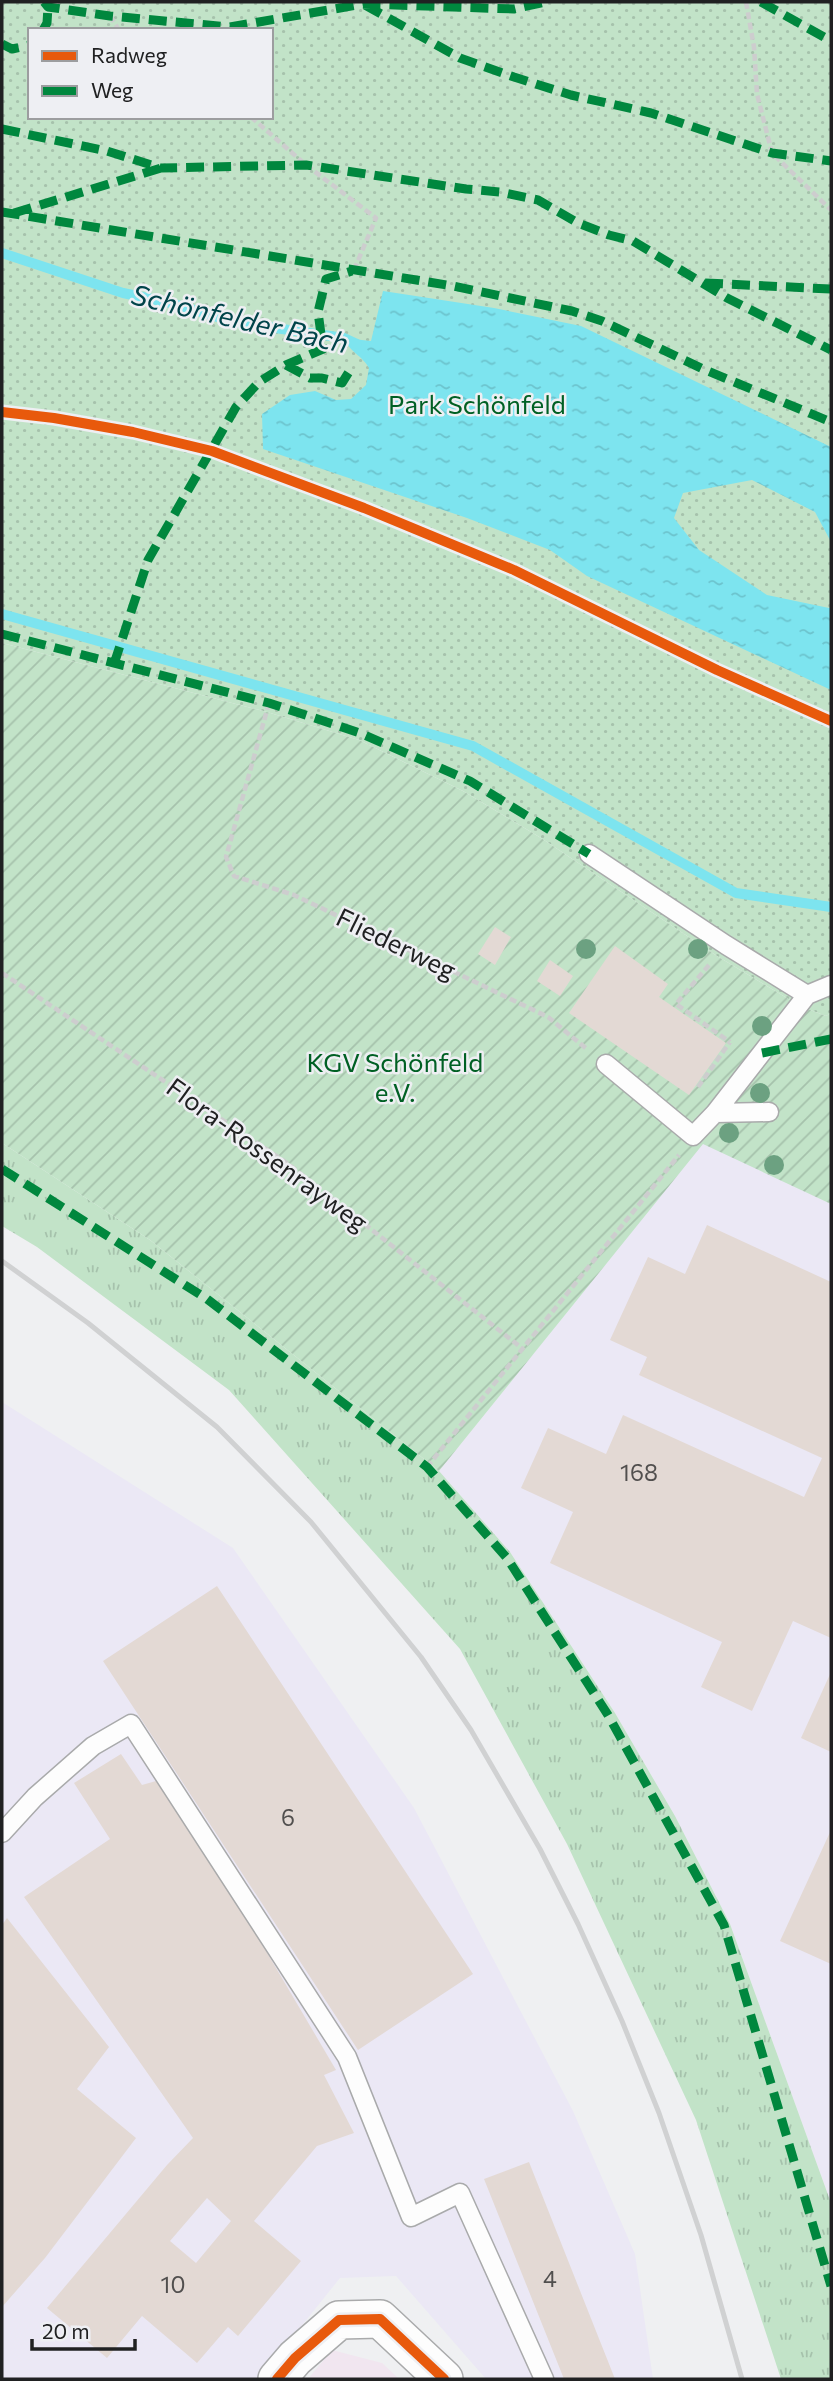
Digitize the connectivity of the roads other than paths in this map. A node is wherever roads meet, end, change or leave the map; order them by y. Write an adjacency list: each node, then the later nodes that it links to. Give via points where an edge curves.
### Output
1 (589, 854): 3 (lane)
2 (831, 985): 3 (lane)
3 (807, 995): 6 (lane)
4 (606, 1065): 6 (lane, via 693,1136)
5 (769, 1112): 6 (lane)
6 (715, 1113)
7 (2, 1833): 10 (lane, via 93,1746 131,1724 346,2057 411,2217 460,2193)
8 (277, 2379): 9 (street, via 339,2320 380,2319)
9 (444, 2379)
10 (544, 2379)

